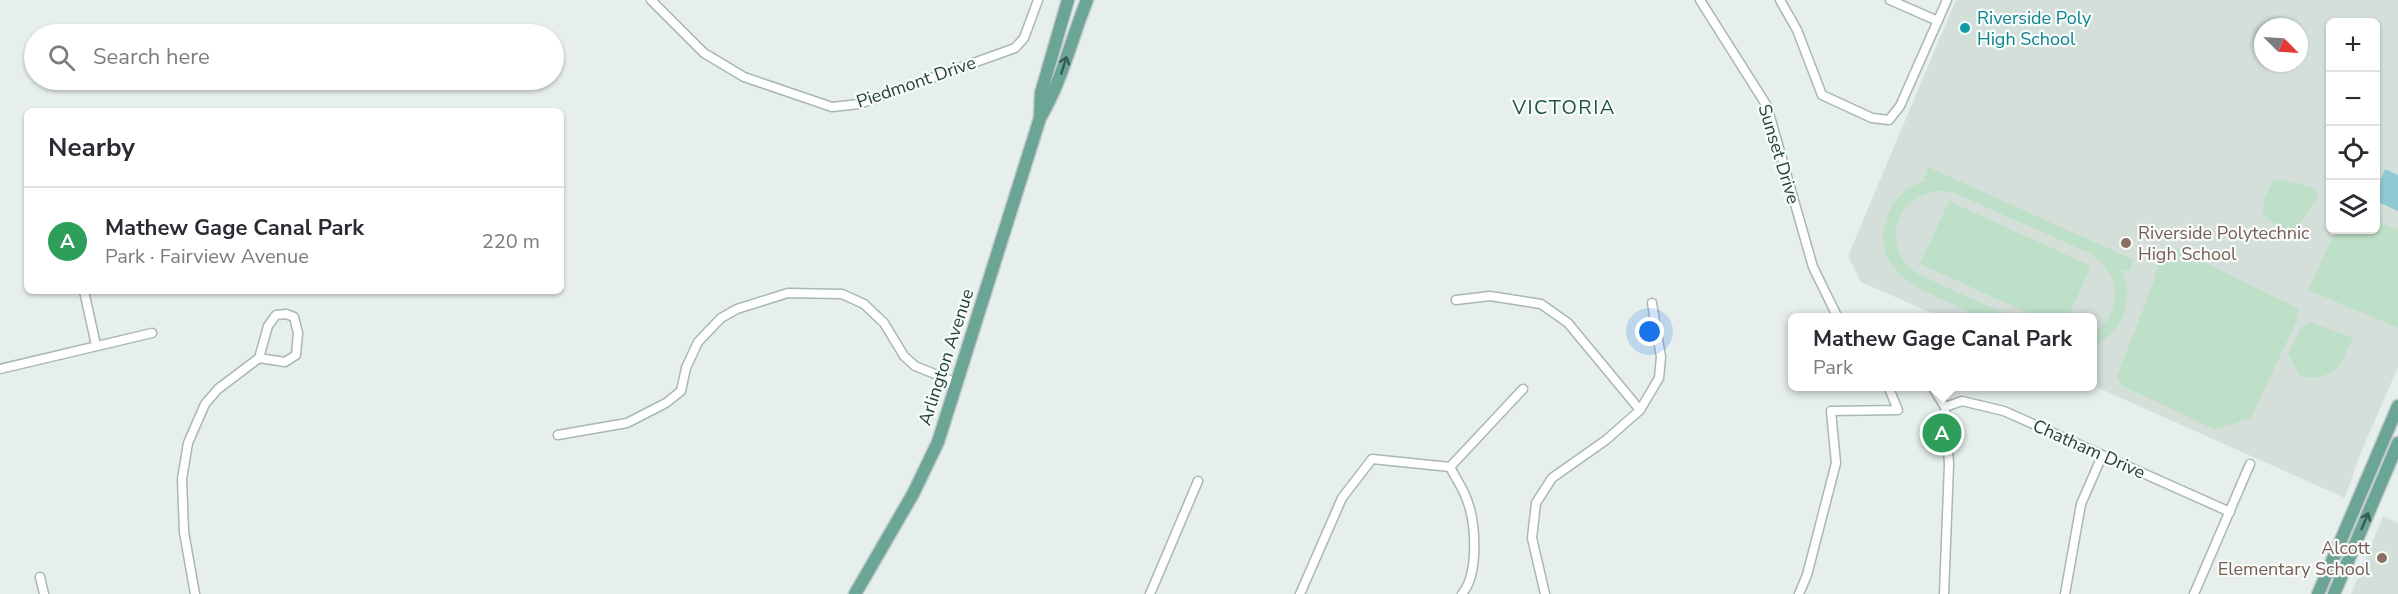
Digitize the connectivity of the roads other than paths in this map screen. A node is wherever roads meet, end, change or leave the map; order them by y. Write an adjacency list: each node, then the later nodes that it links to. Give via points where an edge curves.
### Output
1 (651, 0): 2 (street, Piedmont Drive, via 705,53 744,77 832,107 859,104 1015,48 1024,38)
2 (1038, 0)
3 (1068, 0): 10 (main road, Arlington Avenue, via 1041,93)
4 (1087, 0): 10 (main road, Arlington Avenue, one-way to 4, via 1055,93)
5 (1700, 0): 14 (street, Sunset Drive, via 1767,106 1813,267)
6 (1780, 0): 9 (street, via 1797,30 1822,95 1872,118 1889,120 1900,106)
7 (1890, 0): 9 (street)
8 (1947, 0): 9 (street)
9 (1938, 21)
10 (1040, 118): 19 (main road, Arlington Avenue)
11 (85, 294): 16 (street)
12 (1456, 300): 25 (street, via 1490,296 1541,304 1568,323)
13 (1652, 303): 25 (street, via 1659,378)
14 (1836, 313)
15 (152, 333): 16 (street)
16 (96, 345): 18 (street)
17 (259, 358): 17 (street, via 268,326 276,315 294,316 298,333 296,355 285,362); 37 (street, via 205,404 188,443 182,479 184,532)
18 (0, 369)
19 (957, 383): 26 (street, via 915,366 904,356 884,323 864,304 842,294 788,294 737,309 721,318 698,342 681,391 666,403 627,423); 38 (main road, Arlington Avenue, via 927,469)
20 (1523, 389): 32 (street)
21 (1890, 391): 43 (street, via 1898,410 1831,411 1836,463 1808,575)
22 (1934, 391): 24 (street)
23 (2398, 406): 28 (main road)
24 (1945, 408): 29 (street, Chatham Drive, via 1962,401 2004,411); 44 (street, via 1948,464)
25 (1640, 410): 42 (street, via 1606,440 1552,477 1536,503 1532,538)
26 (558, 435)
27 (2398, 444): 30 (main road)
28 (2378, 453): 30 (street); 47 (main road)
29 (2102, 456): 34 (street, Chatham Drive); 45 (street, via 2081,504)
30 (2395, 461): 48 (main road, one-way to 30)
31 (2250, 464): 34 (street)
32 (1450, 467): 40 (street, via 1372,459 1342,498); 41 (street, via 1468,500 1476,544 1468,587)
33 (1198, 481): 39 (street)
34 (2230, 512): 46 (street)
35 (40, 577): 36 (street)
36 (44, 594)
37 (195, 594)
38 (855, 594)
39 (1150, 594)
40 (1300, 594)
41 (1462, 594)
42 (1545, 594)
43 (1799, 594)
44 (1944, 594)
45 (2065, 594)
46 (2194, 594)
47 (2318, 594)
48 (2334, 594)

